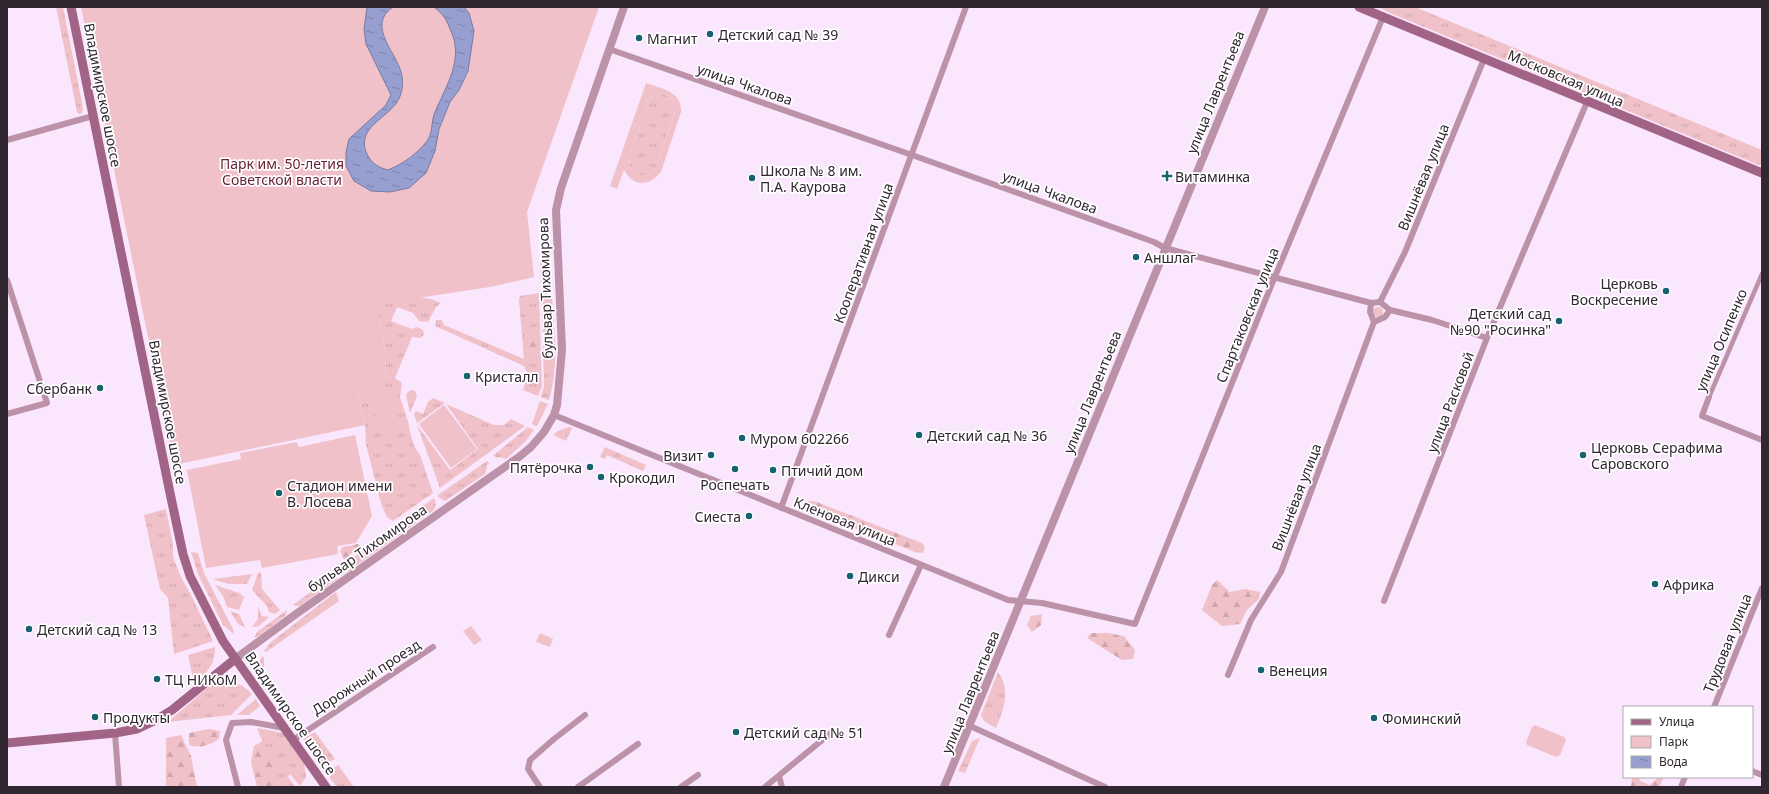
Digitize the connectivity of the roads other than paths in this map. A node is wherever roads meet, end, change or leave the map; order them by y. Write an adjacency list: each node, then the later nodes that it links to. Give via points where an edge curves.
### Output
1 (71, 7): 10 (main road, Владимирское шоссе)
2 (624, 7): 7 (street, бульвар Тихомирова)
3 (966, 7): 12 (street, Кооперативная улица)
4 (1265, 7): 14 (street, улица Лаврентьева)
5 (1359, 7): 6 (main road, Московская улица)
6 (1383, 17): 8 (main road, Московская улица); 16 (street, Спартаковская улица)
7 (609, 49): 12 (street, улица Чкалова); 25 (street, бульвар Тихомирова, via 561,188 556,210 562,350)
8 (1484, 59): 9 (main road, Московская улица); 18 (street, Вишнёвая улица, via 1405,252)
9 (1587, 102): 13 (main road, Московская улица); 22 (street, улица Расковой)
10 (93, 116): 11 (street); 35 (main road, Владимирское шоссе, via 183,554 190,576)
11 (7, 140)
12 (912, 155): 14 (street, улица Чкалова); 27 (street, Кооперативная улица)
13 (1762, 173)
14 (1166, 248): 16 (street, улица Чкалова); 31 (street, улица Лаврентьева)
15 (1762, 274): 23 (street, улица Осипенко)
16 (1275, 278): 19 (street, улица Чкалова); 32 (street, Спартаковская улица)
17 (7, 280): 24 (street, via 47,403)
18 (1380, 302): 19 (street, улица Чкалова); 20 (street)
19 (1371, 303): 21 (street, Вишнёвая улица, via 1370,312)
20 (1390, 310): 21 (street, via 1385,317); 22 (street, via 1432,320)
21 (1374, 322): 36 (street, Вишнёвая улица, via 1281,572 1252,620)
22 (1487, 338): 30 (street, улица Расковой)
23 (1710, 397): 26 (street, улица Осипенко, via 1702,416)
24 (7, 414)
25 (554, 415): 27 (street, Кленовая улица); 35 (street, бульвар Тихомирова, via 538,440 520,457)
26 (1762, 440)
27 (781, 508): 28 (street, Кленовая улица)
28 (921, 565): 31 (street, Кленовая улица, via 1008,600); 33 (street)
29 (1762, 588): 37 (street, Трудовая улица)
30 (1384, 600)
31 (1021, 601): 32 (street, Кленовая улица, via 1042,603); 39 (street, улица Лаврентьева)
32 (1135, 624)
33 (890, 635)
34 (433, 647): 43 (street, Дорожный проезд)
35 (235, 659): 40 (main road, Владимирское шоссе); 42 (main road, via 156,720 137,729)
36 (1228, 675)
37 (1714, 706)
38 (585, 715): 51 (street, via 530,760 528,769)
39 (970, 726): 56 (street, улица Лаврентьева); 57 (street)
40 (284, 728): 43 (main road, Владимирское шоссе); 49 (street, via 251,722 232,722 226,740)
41 (832, 732): 47 (street)
42 (115, 733): 44 (main road); 48 (street)
43 (293, 740): 50 (main road, Владимирское шоссе)
44 (7, 743)
45 (638, 744): 52 (street)
46 (698, 775): 53 (street)
47 (779, 776): 54 (street); 55 (street)
48 (119, 787)
49 (238, 787)
50 (326, 787)
51 (540, 787)
52 (578, 787)
53 (681, 787)
54 (765, 787)
55 (782, 787)
56 (944, 787)
57 (1105, 787)

